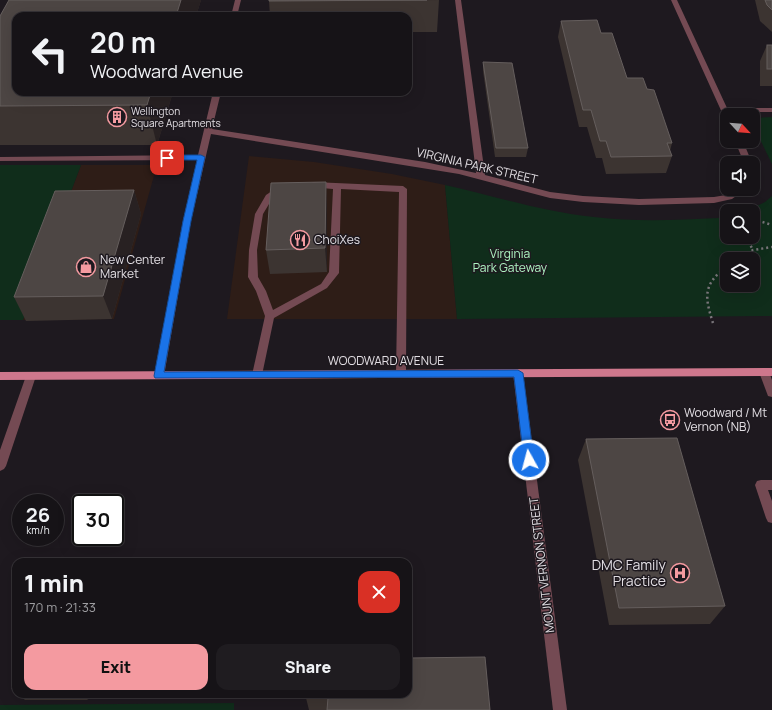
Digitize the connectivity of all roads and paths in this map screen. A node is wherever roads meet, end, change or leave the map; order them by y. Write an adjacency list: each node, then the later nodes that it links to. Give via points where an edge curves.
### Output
1 (238, 0): 4 (street)
2 (458, 0): 12 (street)
3 (674, 0): 6 (street)
4 (235, 12)
5 (216, 96): 9 (street)
6 (724, 108)
7 (772, 110): 8 (street)
8 (760, 111)
9 (208, 131): 10 (street); 12 (street, VIRGINIA PARK STREET, via 425,165)
10 (201, 157): 11 (street); 32 (street)
11 (0, 159)
12 (481, 177): 16 (street, VIRGINIA PARK STREET, via 550,194 583,199 639,202 714,200)
13 (289, 184): 24 (street, via 269,197 259,214 253,250 253,276)
14 (304, 185): 15 (street)
15 (337, 185): 24 (street, via 334,273 324,286); 28 (street, via 403,189)
16 (730, 196)
17 (760, 221): 18 (path)
18 (772, 225)
19 (750, 244): 21 (path)
20 (772, 247): 21 (path)
21 (753, 250): 22 (path)
22 (750, 252)
23 (720, 271): 25 (path, via 710,286 706,299)
24 (270, 316): 29 (street)
25 (713, 324)
26 (768, 372): 27 (main road, WOODWARD AVENUE); 33 (street)
27 (518, 373): 28 (main road, WOODWARD AVENUE); 37 (street, MOUNT VERNON STREET)
28 (400, 374): 29 (main road, WOODWARD AVENUE)
29 (257, 375): 32 (main road, WOODWARD AVENUE)
30 (0, 376): 31 (main road, WOODWARD AVENUE)
31 (31, 376): 32 (main road, WOODWARD AVENUE); 34 (street)
32 (159, 376)
33 (772, 393)
34 (0, 466)
35 (772, 484): 36 (street, via 761,485)
36 (772, 518)
37 (560, 710)

